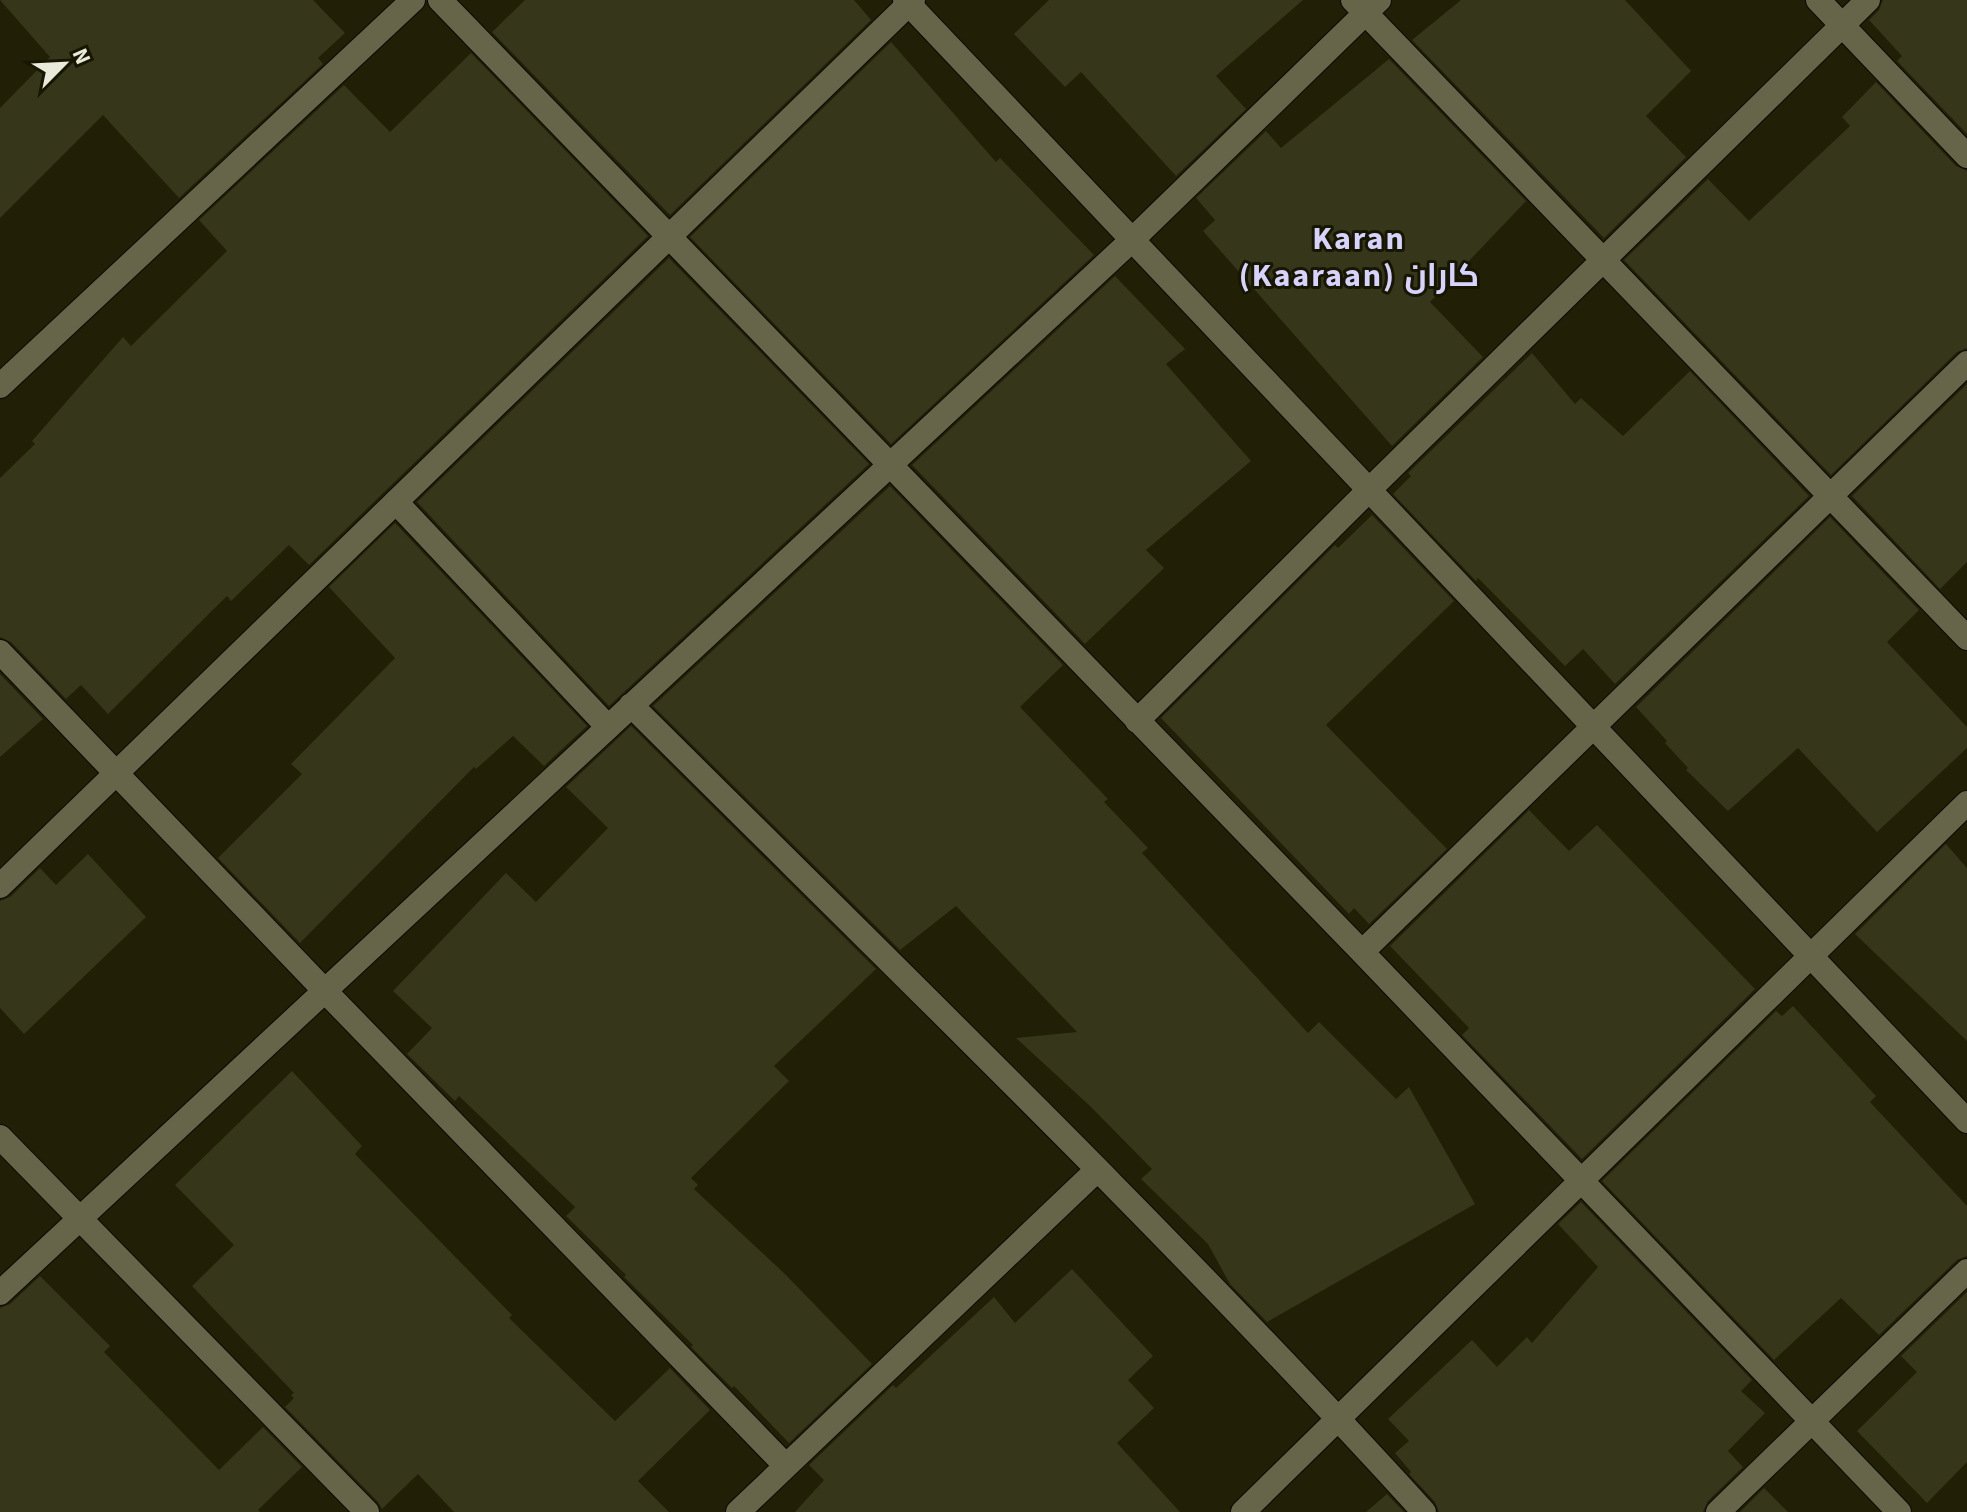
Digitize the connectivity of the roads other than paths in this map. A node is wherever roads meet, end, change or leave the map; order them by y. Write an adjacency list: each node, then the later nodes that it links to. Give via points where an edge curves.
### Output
1 (413, 0): 13 (street)
2 (440, 0): 9 (street)
3 (1818, 0): 7 (street)
4 (1868, 0): 7 (street)
5 (909, 1): 9 (street); 10 (street)
6 (1366, 4): 10 (street); 11 (street)
7 (1842, 25): 8 (street); 11 (street)
8 (1967, 156)
9 (669, 236): 14 (street); 17 (street)
10 (1133, 239): 14 (street); 15 (street)
11 (1602, 260): 15 (street); 16 (street)
12 (1967, 363): 16 (street)
13 (0, 386)
14 (890, 464): 20 (street); 21 (street)
15 (1370, 489): 21 (street); 23 (street)
16 (1831, 496): 18 (street); 23 (street)
17 (396, 502): 22 (street); 24 (street)
18 (1967, 638)
19 (0, 652): 24 (street)
20 (631, 705): 22 (street); 32 (street)
21 (1137, 721): 27 (street)
22 (608, 727): 29 (street)
23 (1594, 727): 27 (street); 28 (street)
24 (116, 773): 26 (street); 29 (street)
25 (1967, 803): 28 (street)
26 (0, 886)
27 (1362, 952): 33 (street)
28 (1811, 956): 30 (street); 33 (street)
29 (325, 991): 34 (street); 39 (street)
30 (1967, 1121)
31 (0, 1137): 34 (street)
32 (1097, 1170): 37 (street); 39 (street)
33 (1583, 1181): 37 (street); 38 (street)
34 (80, 1219): 36 (street); 40 (street)
35 (1967, 1271): 38 (street)
36 (0, 1293)
37 (1338, 1418): 42 (street); 43 (street)
38 (1812, 1421): 44 (street); 45 (street)
39 (786, 1466): 41 (street)
40 (367, 1512)
41 (738, 1512)
42 (1243, 1512)
43 (1424, 1512)
44 (1718, 1512)
45 (1899, 1512)

